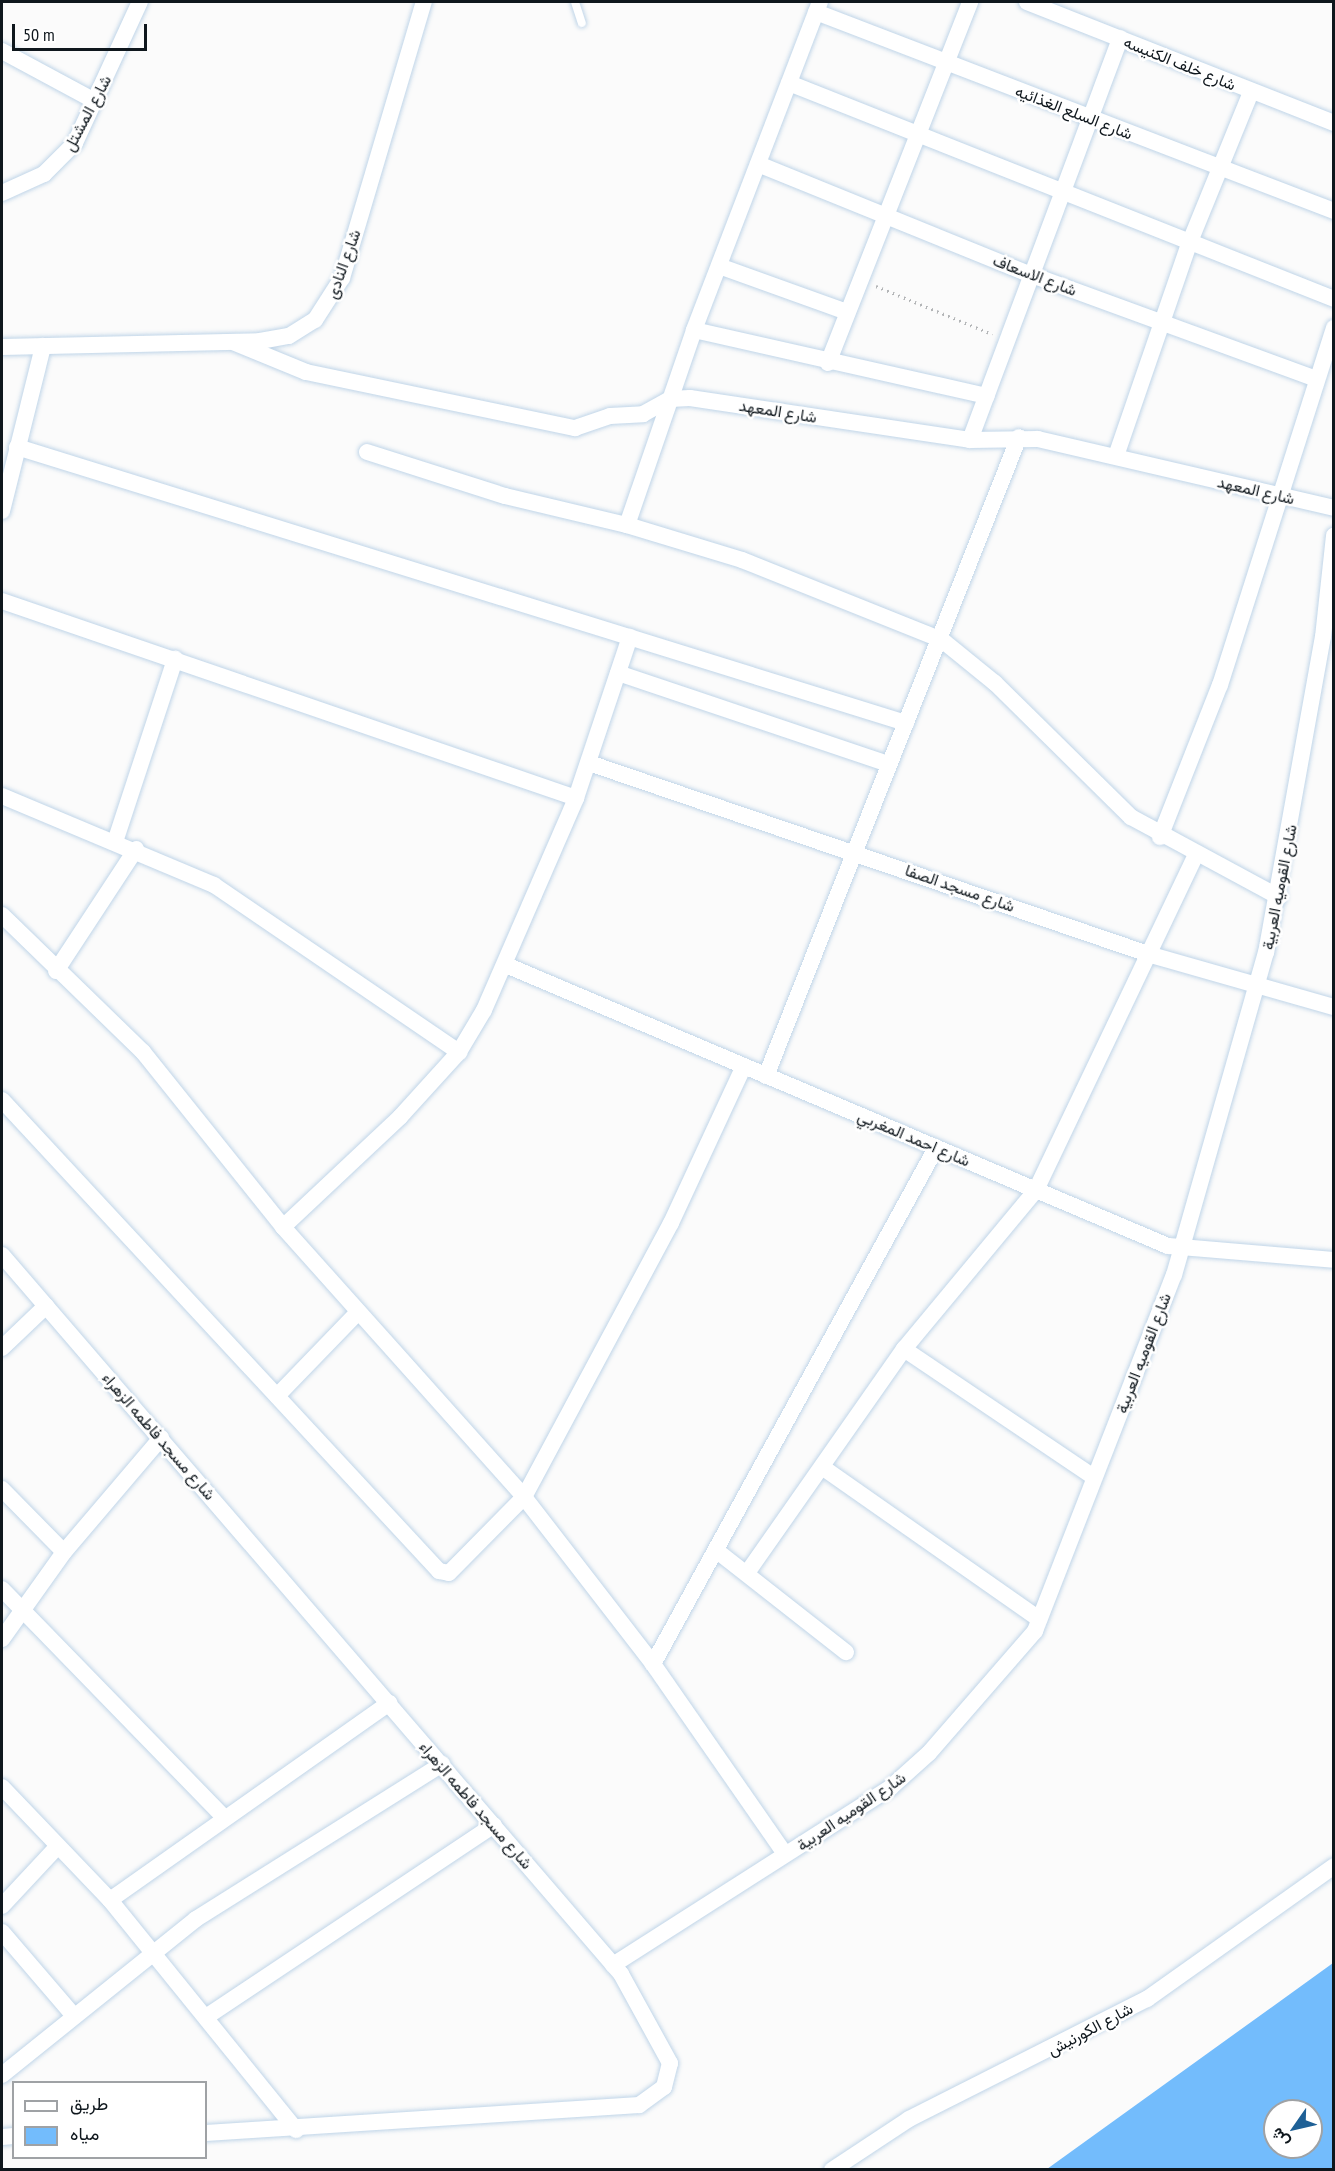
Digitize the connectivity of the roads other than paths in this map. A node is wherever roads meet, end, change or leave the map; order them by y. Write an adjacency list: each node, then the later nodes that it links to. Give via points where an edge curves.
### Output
1 (140, 2): 13 (street, شارع المشتل)
2 (423, 2): 31 (street, شارع النادى, via 331,301 315,320 289,336)
3 (575, 2): 7 (lane)
4 (970, 2): 10 (street)
5 (1027, 2): 8 (street, شارع خلف الكنيسه)
6 (818, 7): 10 (street, شارع السلع الغذائيه); 11 (street)
7 (582, 23)
8 (1120, 38): 12 (street, شارع خلف الكنيسه); 14 (street)
9 (2, 51): 13 (street)
10 (945, 62): 14 (street, شارع السلع الغذائيه); 16 (street)
11 (789, 83): 16 (street); 17 (street)
12 (1251, 92): 15 (street, شارع خلف الكنيسه); 18 (street)
13 (95, 101): 19 (street, شارع المشتل, via 61,160 31,182)
14 (1090, 119): 18 (street, شارع السلع الغذائيه); 20 (street)
15 (1334, 123)
16 (914, 135): 20 (street); 22 (street)
17 (758, 164): 22 (street, شارع الاسعاف); 24 (street)
18 (1219, 168): 21 (street, شارع السلع الغذائيه); 23 (street)
19 (2, 192)
20 (1062, 195): 23 (street); 25 (street)
21 (1334, 211)
22 (882, 215): 25 (street, شارع الاسعاف); 27 (street)
23 (1190, 244): 26 (street); 28 (street)
24 (718, 266): 27 (street); 30 (street)
25 (1032, 275): 28 (street, شارع الاسعاف); 36 (street)
26 (1334, 299)
27 (847, 312): 34 (street)
28 (1161, 322): 35 (street, شارع الاسعاف); 42 (street)
29 (1334, 328): 35 (street)
30 (694, 330): 34 (street); 37 (street)
31 (232, 342): 32 (street, شارع النادى); 37 (street, via 306,372 575,428 609,416 643,414)
32 (43, 346): 33 (street, شارع النادى); 40 (street)
33 (2, 347)
34 (828, 363): 36 (street)
35 (1316, 379): 43 (street)
36 (987, 396): 39 (street)
37 (670, 399): 39 (street, شارع المعهد); 46 (street)
38 (1019, 437): 39 (street, شارع المعهد); 42 (street, شارع المعهد); 50 (street)
39 (970, 440)
40 (17, 447): 45 (street); 49 (street)
41 (367, 452): 46 (street, via 505,496)
42 (1116, 456): 43 (street, شارع المعهد)
43 (1276, 495): 44 (street, شارع المعهد); 58 (street, via 1220,685)
44 (1334, 508)
45 (2, 511)
46 (627, 525): 50 (street, via 814,586)
47 (1334, 536): 63 (street, شارع القوميه العربية, via 1323,637)
48 (2, 601): 51 (street)
49 (630, 638): 52 (street); 53 (street)
50 (942, 640): 53 (street); 58 (street, via 995,683 1131,817)
51 (175, 658): 57 (street); 59 (street)
52 (618, 673): 54 (street); 55 (street)
53 (906, 723): 55 (street)
54 (589, 763): 57 (street); 61 (street, شارع مسجد الصفا)
55 (889, 764): 61 (street)
56 (2, 796): 59 (street)
57 (576, 798): 66 (street)
58 (1160, 837): 62 (street)
59 (115, 842): 60 (street)
60 (136, 849): 67 (street); 70 (street, via 238,898)
61 (855, 853): 65 (street, شارع مسجد الصفا); 72 (street)
62 (1197, 854): 63 (street); 65 (street)
63 (1279, 897): 68 (street, شارع القوميه العربية)
64 (2, 915): 67 (street)
65 (1151, 955): 68 (street, شارع مسجد الصفا); 75 (street)
66 (506, 965): 70 (street); 71 (street, شارع احمد المغربي)
67 (56, 971): 76 (street, via 142,1052)
68 (1257, 985): 69 (street, شارع مسجد الصفا); 77 (street, شارع القوميه العربية)
69 (1334, 1007)
70 (459, 1052): 76 (street)
71 (744, 1066): 72 (street, شارع احمد المغربي); 89 (street, via 671,1223)
72 (766, 1076): 74 (street, شارع احمد المغربي)
73 (2, 1100): 84 (street)
74 (936, 1148): 75 (street, شارع احمد المغربي); 90 (street)
75 (1036, 1190): 77 (street, شارع احمد المغربي); 83 (street)
76 (283, 1227): 81 (street)
77 (1182, 1250): 79 (street, شارع احمد المغربي); 87 (street, شارع القوميه العربية)
78 (2, 1255): 80 (street, شارع مسجد فاطمه الزهراء)
79 (1334, 1260)
80 (46, 1306): 82 (street); 85 (street, شارع مسجد فاطمه الزهراء)
81 (358, 1312): 84 (street); 89 (street)
82 (2, 1348)
83 (904, 1350): 86 (street); 87 (street)
84 (277, 1396): 89 (street, via 439,1571 457,1570)
85 (161, 1438): 91 (street); 99 (street, شارع مسجد فاطمه الزهراء)
86 (822, 1467): 92 (street); 95 (street)
87 (1094, 1477): 95 (street, شارع القوميه العربية)
88 (2, 1489): 91 (street)
89 (524, 1497): 98 (street)
90 (717, 1551): 92 (street); 98 (street)
91 (64, 1552): 94 (street)
92 (747, 1573): 97 (street)
93 (2, 1589): 94 (street)
94 (21, 1609): 96 (street); 102 (street)
95 (1040, 1619): 105 (street, شارع القوميه العربية, via 1012,1662 918,1764 872,1800)
96 (2, 1640)
97 (846, 1652)
98 (653, 1664): 105 (street)
99 (389, 1703): 100 (street, شارع مسجد فاطمه الزهراء); 102 (street)
100 (442, 1764): 103 (street, شارع مسجد فاطمه الزهراء); 110 (street, via 300,1849)
101 (2, 1787): 104 (street)
102 (224, 1817): 107 (street)
103 (494, 1825): 111 (street, شارع مسجد فاطمه الزهراء); 113 (street)
104 (58, 1846): 107 (street); 108 (street)
105 (785, 1854): 111 (street, شارع القوميه العربية)
106 (1334, 1866): 117 (street, شارع الكورنيش, via 1147,1999 909,2119)
107 (110, 1900): 110 (street)
108 (2, 1906)
109 (2, 1932): 112 (street)
110 (153, 1952): 112 (street); 113 (street)
111 (613, 1965): 115 (street, شارع مسجد فاطمه الزهراء, via 647,2013 669,2063 664,2087 647,2103)
112 (74, 2016): 114 (street)
113 (206, 2017): 115 (street)
114 (2, 2075)
115 (296, 2130): 116 (street, شارع مسجد فاطمه الزهراء)
116 (207, 2133)
117 (832, 2169)

